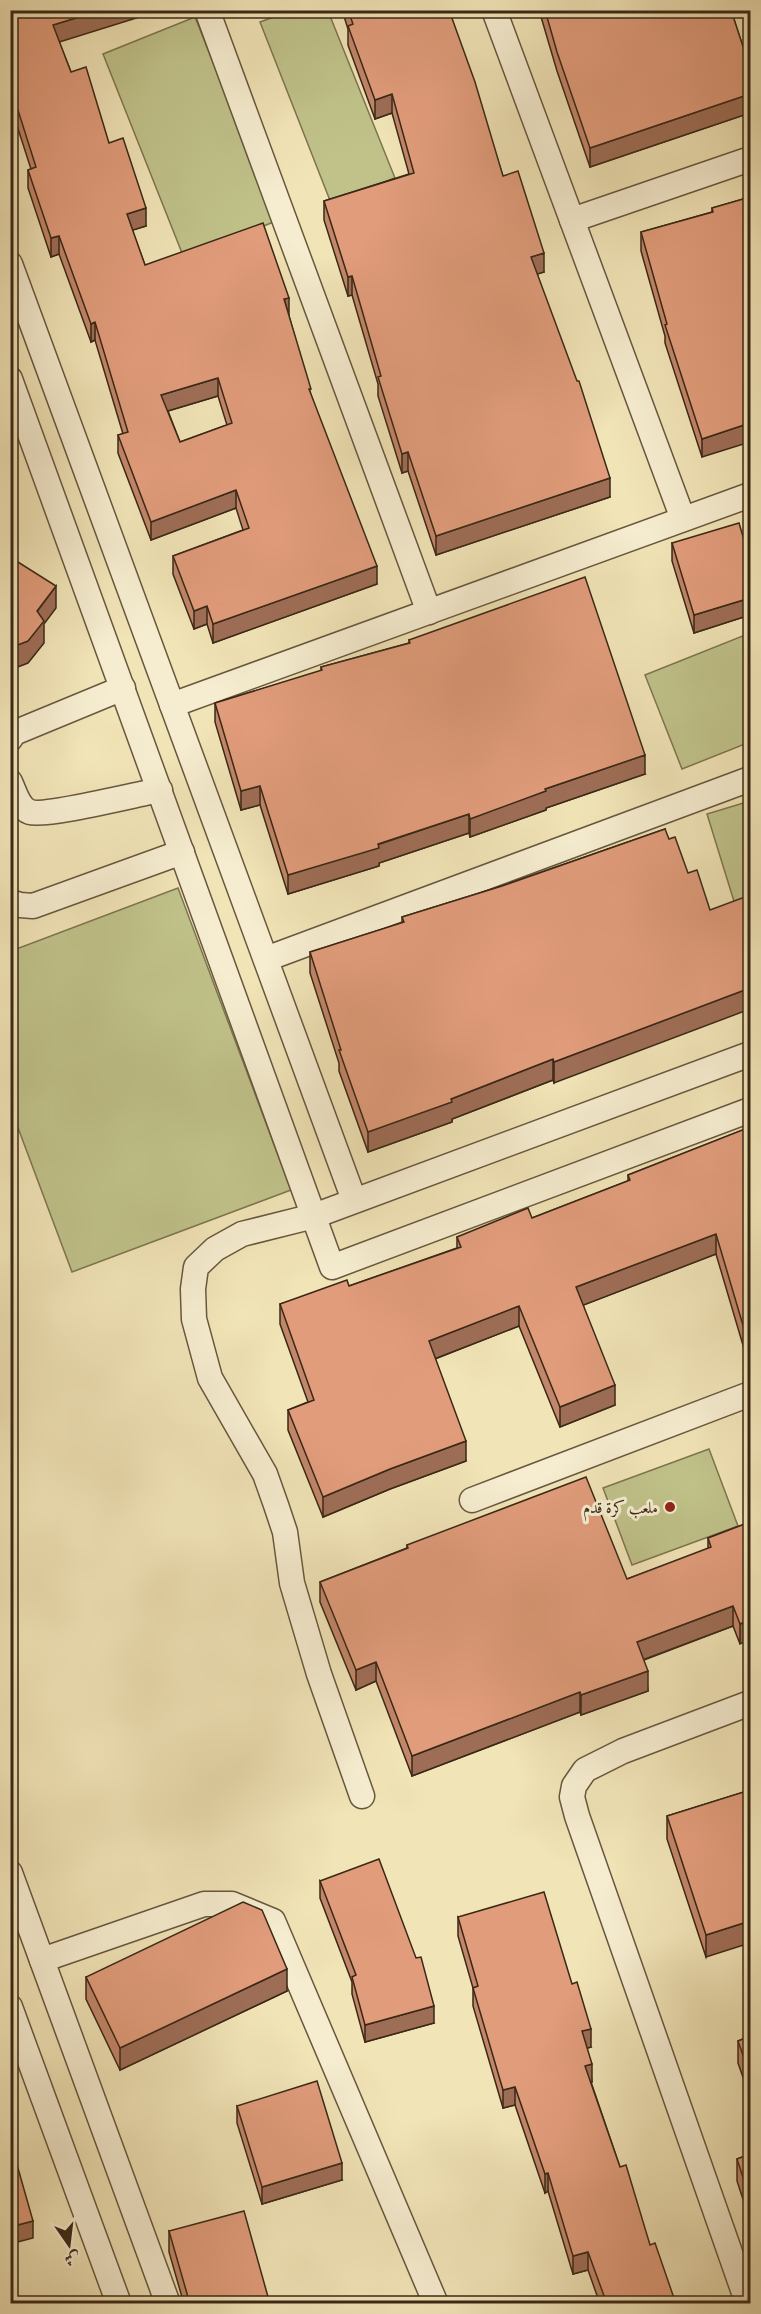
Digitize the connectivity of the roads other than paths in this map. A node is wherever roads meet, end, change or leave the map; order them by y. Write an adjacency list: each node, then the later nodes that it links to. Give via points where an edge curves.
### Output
1 (207, 10): 9 (street)
2 (494, 10): 4 (street)
3 (750, 159): 4 (street)
4 (572, 220): 8 (street)
5 (10, 264): 11 (street)
6 (10, 379): 10 (street)
7 (750, 495): 8 (street)
8 (683, 519): 9 (street)
9 (429, 612): 11 (street)
10 (123, 688): 12 (street); 15 (street)
11 (172, 705): 18 (street)
12 (10, 739)
13 (750, 779): 18 (street)
14 (10, 782): 15 (street, via 18,802 30,812 49,812)
15 (160, 790): 16 (street)
16 (182, 852): 17 (street, via 33,906); 22 (street)
17 (10, 902)
18 (266, 959): 21 (street)
19 (750, 1054): 21 (street)
20 (750, 1110): 22 (street, via 332,1267)
21 (354, 1200): 22 (street)
22 (314, 1216): 26 (street, via 242,1234 215,1249 196,1267 194,1319 210,1378 265,1474 276,1505 285,1532 292,1583)
23 (750, 1394): 24 (street)
24 (472, 1500)
25 (750, 1703): 33 (street, via 623,1751 585,1770 572,1797)
26 (362, 1796)
27 (10, 1872): 28 (street)
28 (42, 1960): 31 (street); 32 (street, via 204,1904 232,1904 273,1921)
29 (10, 2007): 30 (street)
30 (119, 2304)
31 (168, 2304)
32 (436, 2304)
33 (748, 2304)

